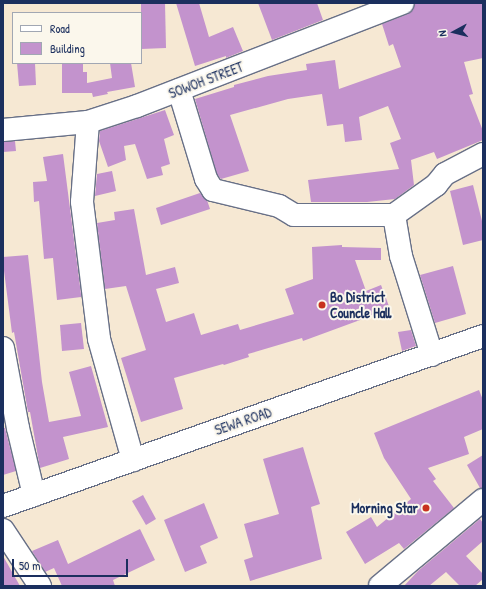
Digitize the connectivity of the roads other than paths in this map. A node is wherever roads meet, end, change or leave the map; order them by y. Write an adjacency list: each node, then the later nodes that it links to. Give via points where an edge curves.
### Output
1 (402, 3): 2 (street, SOWOH STREET)
2 (179, 90): 3 (street, SOWOH STREET); 6 (street, via 206,179 213,190 279,206 294,215)
3 (88, 122): 4 (street, SOWOH STREET); 10 (street, via 82,202 99,339)
4 (3, 130)
5 (483, 154): 6 (street, via 445,174 436,185)
6 (394, 215): 9 (street, via 401,256)
7 (483, 336): 9 (street, SEWA ROAD)
8 (3, 348): 11 (street)
9 (432, 355): 10 (street, SEWA ROAD)
10 (133, 460): 11 (street, SEWA ROAD)
11 (34, 495): 13 (street, SEWA ROAD)
12 (481, 503): 16 (street)
13 (3, 506)
14 (3, 530): 15 (street)
15 (40, 586)
16 (380, 586)

